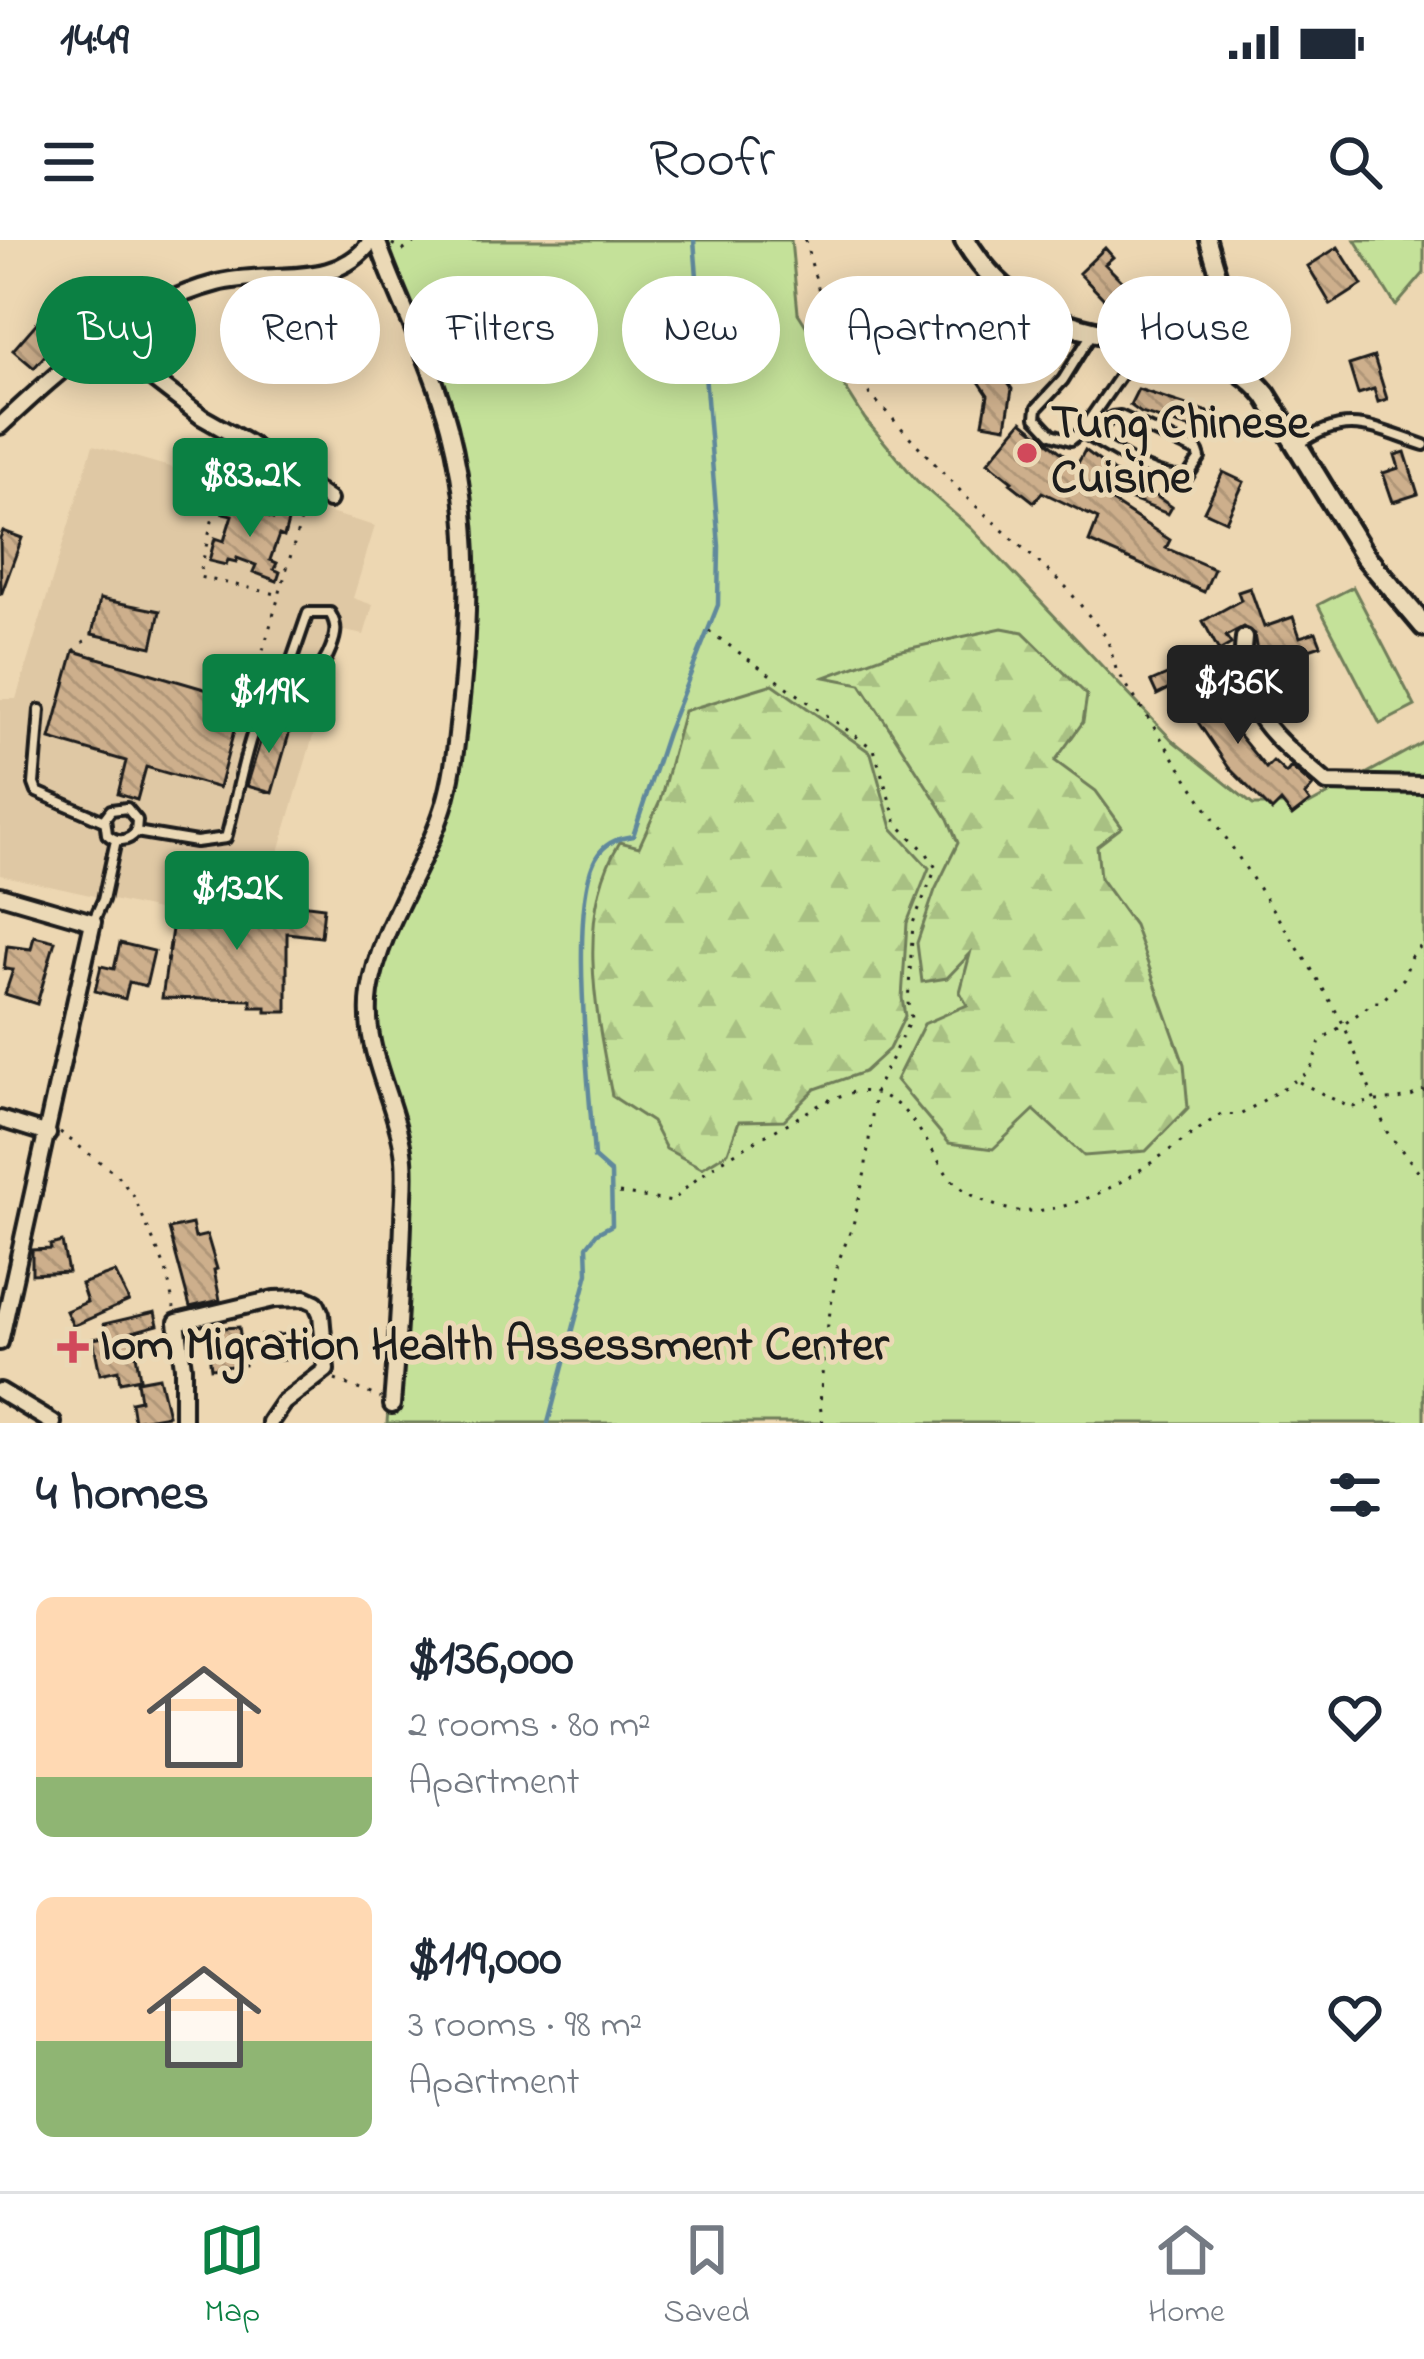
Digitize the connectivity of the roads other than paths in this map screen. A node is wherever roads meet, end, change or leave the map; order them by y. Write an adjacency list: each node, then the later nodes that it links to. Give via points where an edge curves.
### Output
1 (378, 240): 5 (street, via 336,272); 31 (street, via 448,426 467,548 454,763 370,994 372,1049 405,1175)
2 (965, 240): 6 (street, via 1002,290 1050,320)
3 (1208, 240): 4 (street)
4 (1219, 276)
5 (196, 289)
6 (1092, 333): 7 (street); 13 (lane, via 1036,417 1052,434)
7 (1097, 334)
8 (45, 384): 12 (street)
9 (159, 384): 16 (street)
10 (1118, 384): 13 (lane)
11 (1256, 384): 14 (street)
12 (0, 426)
13 (1086, 435): 13 (lane, via 1176,478 1187,477 1200,458 1120,416)
14 (1298, 445): 15 (lane, via 1321,428 1359,423); 17 (street, via 1365,556)
15 (1424, 445)
16 (329, 500)
17 (1424, 626)
18 (1244, 638): 21 (street, via 1240,672 1256,715 1327,783)
19 (280, 694): 19 (lane, via 322,669 336,631 330,613 308,613); 23 (lane, via 260,712 226,838)
20 (40, 710): 22 (lane, via 37,792)
21 (1424, 785)
22 (104, 821): 23 (lane, via 111,810 127,808); 24 (lane)
23 (136, 832): 24 (lane)
24 (116, 840): 26 (lane)
25 (0, 895): 26 (street)
26 (93, 922): 28 (street)
27 (0, 1119): 28 (street)
28 (48, 1130): 29 (street)
29 (0, 1342)
30 (0, 1391): 33 (street)
31 (392, 1406)
32 (270, 1421): 34 (street, via 326,1370 321,1314 305,1298 177,1322)
33 (53, 1423)
34 (183, 1423)

